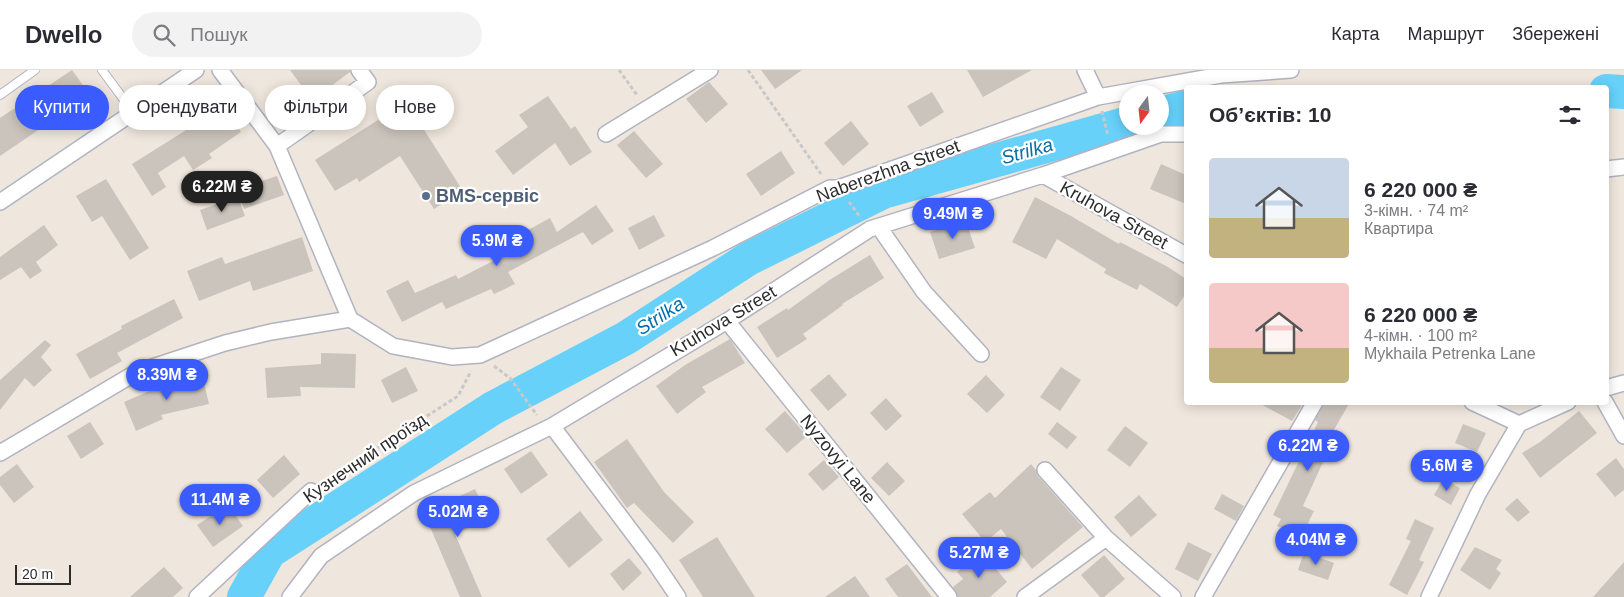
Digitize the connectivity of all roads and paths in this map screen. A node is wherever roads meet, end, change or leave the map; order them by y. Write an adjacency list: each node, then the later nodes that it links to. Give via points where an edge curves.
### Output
1 (35, 70): 13 (lane)
2 (102, 70): 12 (lane)
3 (196, 70): 11 (street)
4 (220, 70): 19 (street)
5 (359, 70): 19 (street, via 368,82)
6 (619, 70): 15 (path)
7 (710, 70): 15 (street)
8 (748, 70): 24 (path)
9 (1085, 70): 14 (street)
10 (1291, 70): 14 (street, Naberezhna Street, via 1221,75)
11 (174, 85)
12 (119, 93)
13 (0, 95)
14 (1098, 98): 20 (path); 24 (street, Naberezhna Street)
15 (646, 108): 17 (street)
16 (119, 121): 25 (street)
17 (606, 134)
18 (1184, 134): 20 (street, Kruhova Street, via 1161,134)
19 (277, 146): 28 (street)
20 (1112, 152): 23 (street, Kruhova Street)
21 (1624, 167): 22 (street)
22 (1609, 169)
23 (1043, 175): 26 (street, Kruhova Street); 27 (street, Kruhova Street)
24 (834, 188): 26 (path); 31 (street, Naberezhna Street, via 713,248)
25 (0, 202)
26 (875, 228): 29 (street, Kruhova Street); 30 (street, via 924,292)
27 (1184, 254)
28 (350, 319): 31 (street, via 392,346 452,357); 43 (street, via 225,343 137,372)
29 (727, 320): 41 (street, Kruhova Street); 50 (street, Nyzovyi Lane)
30 (981, 354)
31 (480, 355): 45 (path, Кузнечний проїзд, via 458,396)
32 (510, 378): 39 (path)
33 (1624, 383): 34 (street)
34 (1609, 387)
35 (1313, 405): 53 (street)
36 (1478, 405): 40 (street)
37 (1561, 405): 40 (street)
38 (1607, 405): 42 (street)
39 (535, 412)
40 (1519, 424): 54 (street, via 1478,494)
41 (552, 426): 48 (street, Kruhova Street, via 414,493 321,556); 49 (street)
42 (1624, 436)
43 (0, 454)
44 (1045, 470): 46 (street)
45 (311, 491): 47 (street, Кузнечний проїзд)
46 (1106, 538): 51 (street); 52 (street)
47 (197, 597)
48 (290, 597)
49 (678, 597)
50 (949, 597)
51 (1025, 597)
52 (1173, 597)
53 (1203, 597)
54 (1429, 597)

